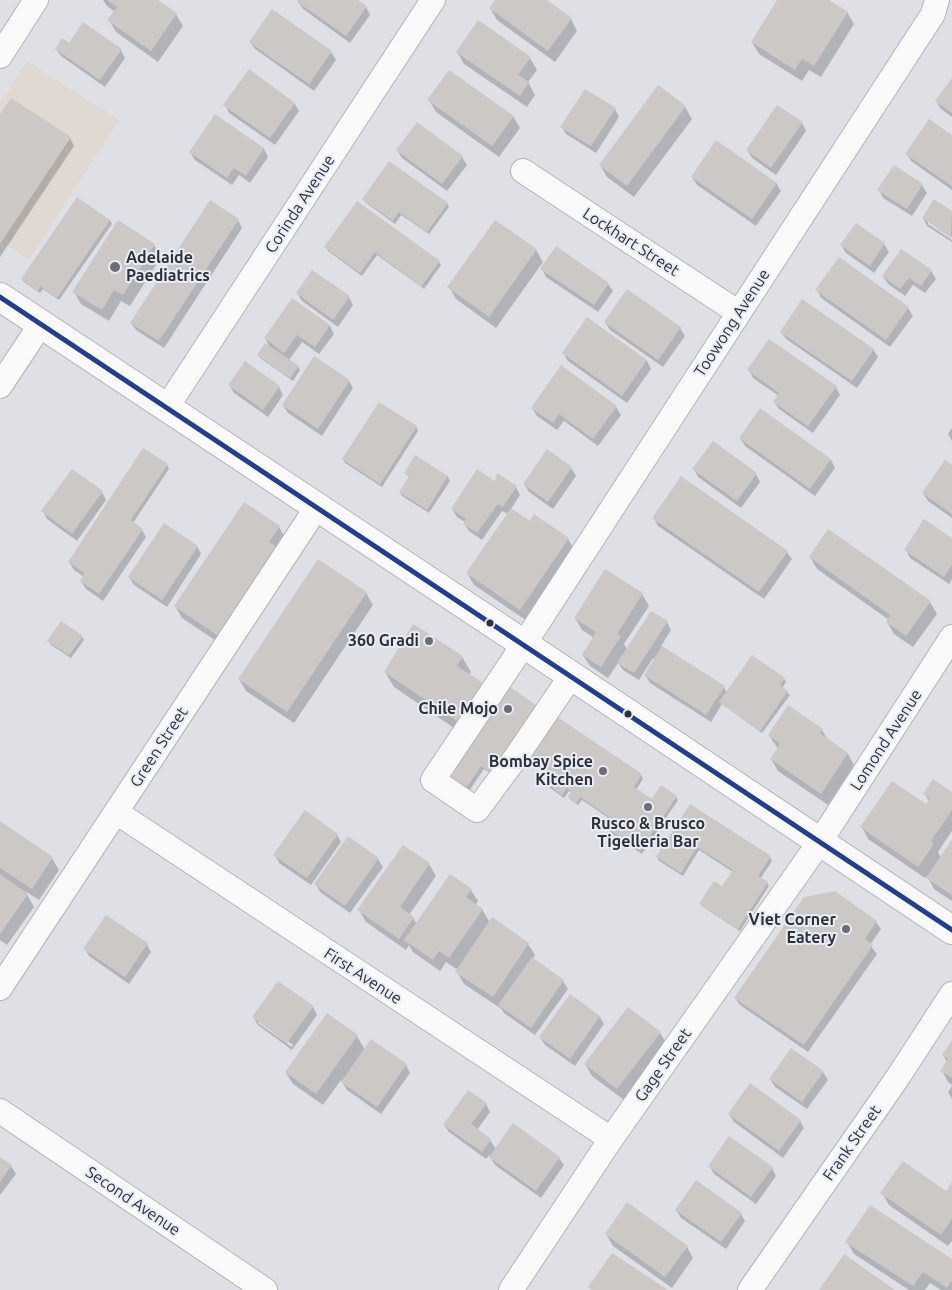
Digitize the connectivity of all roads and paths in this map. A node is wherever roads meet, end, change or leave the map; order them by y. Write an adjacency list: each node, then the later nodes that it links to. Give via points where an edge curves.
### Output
1 (36, 0): 4 (street)
2 (433, 0): 10 (street, Corinda Avenue)
3 (937, 0): 7 (street, Toowong Avenue, via 934,14)
4 (0, 56)
5 (522, 170): 7 (street, Lockhart Street)
6 (0, 297): 8 (main road)
7 (739, 313): 13 (street, Toowong Avenue)
8 (41, 324): 9 (street); 10 (main road)
9 (0, 386)
10 (167, 407): 11 (main road)
11 (317, 507): 13 (main road); 15 (street, Green Street)
12 (952, 637): 16 (street, Lomond Avenue)
13 (524, 644): 14 (main road); 14 (street, Toowong Avenue, via 433,780 477,810)
14 (571, 676): 16 (main road)
15 (116, 812): 18 (street, Green Street); 21 (street, First Avenue)
16 (819, 843): 17 (main road); 21 (street, Gage Street)
17 (952, 930)
18 (0, 988)
19 (952, 994): 24 (street, Frank Street)
20 (0, 1111): 22 (street, Second Avenue)
21 (611, 1139): 23 (street, Gage Street)
22 (265, 1290)
23 (511, 1290)
24 (750, 1290)

